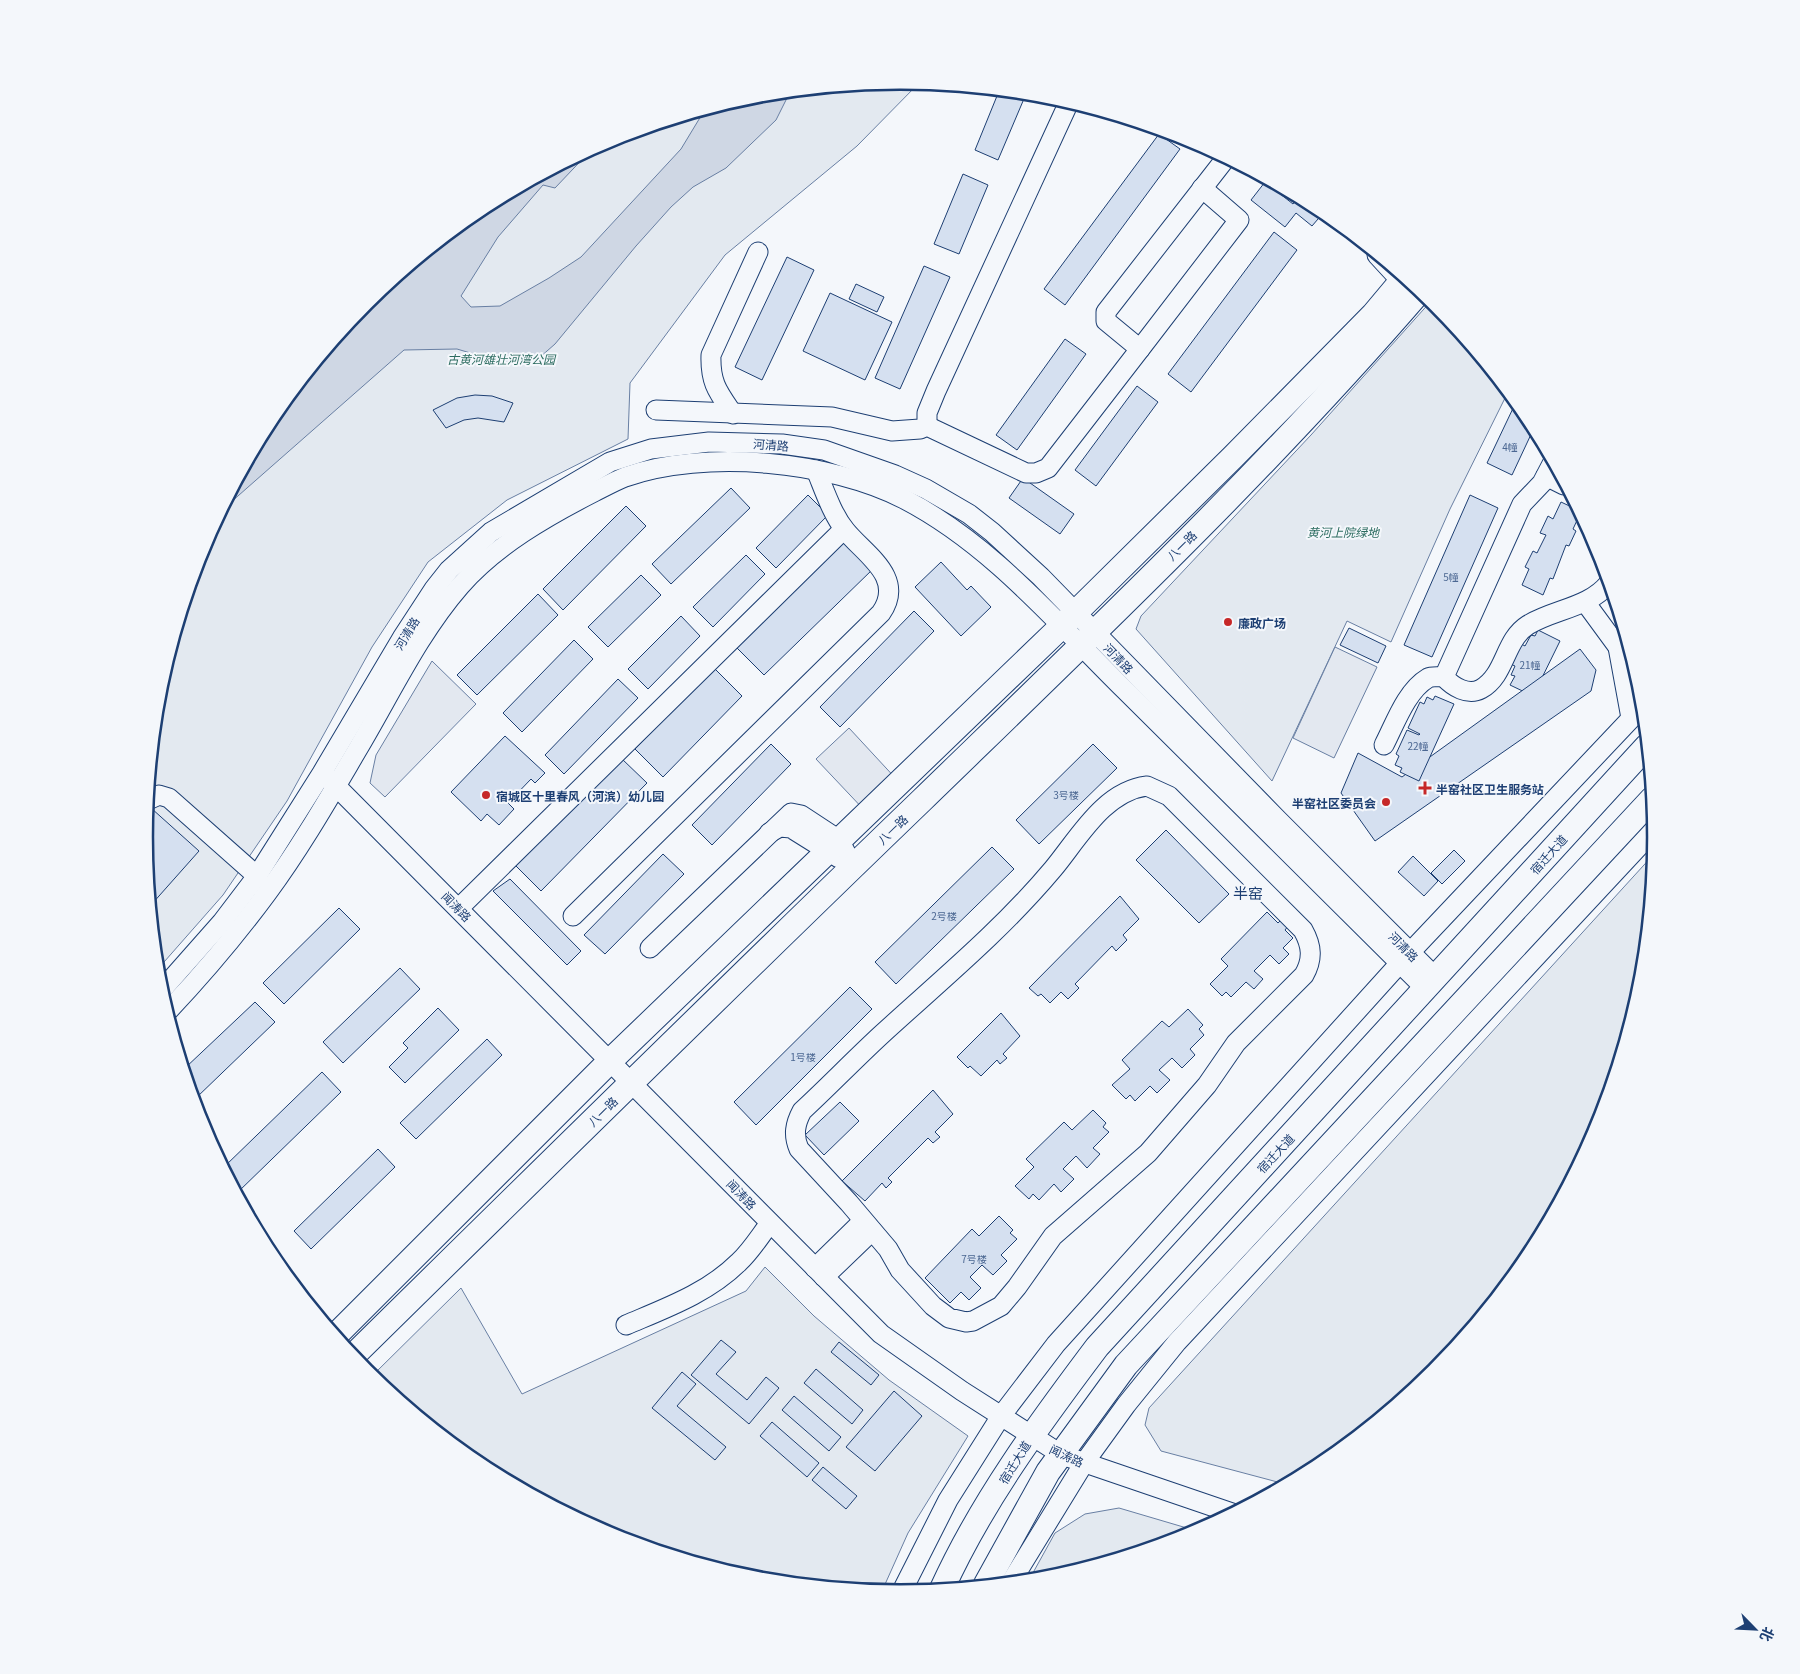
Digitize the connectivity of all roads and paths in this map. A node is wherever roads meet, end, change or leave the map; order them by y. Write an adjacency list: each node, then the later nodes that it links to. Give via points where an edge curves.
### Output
1 (1066, 109): 11 (street, via 936,390 927,413)
2 (1222, 163): 3 (street)
3 (1202, 188): 7 (street, via 1106,312 1106,321); 7 (street, via 1240,220)
4 (758, 252): 9 (street, via 711,355 710,374 716,389)
5 (1405, 286): 18 (main road)
6 (1405, 287): 19 (main road, 八一路, via 1324,400)
7 (1140, 350): 11 (street, via 1056,461 1036,473 1026,473)
8 (656, 410): 9 (street)
9 (734, 414): 10 (street)
10 (809, 417): 11 (street, via 832,418 892,431); 12 (street)
11 (927, 426)
12 (801, 447): 18 (street, 河清路, via 857,460 948,501 992,532); 27 (street, 河清路, via 709,442 650,449 610,462 491,532 449,570 402,638)
13 (1549, 469): 22 (street, via 1522,504)
14 (816, 470): 15 (street); 18 (street, 河清路, via 899,496 949,525); 27 (street, 河清路, via 788,465 716,462 672,466 625,477 554,512 504,548 461,585)
15 (844, 529): 34 (street); 35 (street, via 882,567 888,604 881,614)
16 (1603, 587): 17 (street)
17 (1584, 602): 20 (street); 22 (street, via 1528,625 1515,636 1493,680 1479,690 1464,691)
18 (1068, 619): 19 (street, 河清路); 31 (main road)
19 (1087, 639): 32 (main road, 八一路); 37 (street, 河清路)
20 (1624, 651)
21 (1628, 668): 23 (street)
22 (1444, 677): 25 (street, via 1429,677 1419,686)
23 (1635, 701)
24 (1637, 712): 37 (street)
25 (1384, 746)
26 (1642, 751): 38 (main road, 宿迁大道)
27 (329, 778): 33 (street, 河清路); 34 (street, 闻涛路); 40 (street, 河清路, via 270,890 207,969)
28 (155, 797): 33 (street, via 169,798)
29 (1646, 805): 51 (main road, via 1126,1366)
30 (1647, 838): 52 (street, via 1177,1342)
31 (834, 845): 32 (street); 36 (street, via 796,812 786,815); 41 (main road)
32 (853, 866): 42 (main road, 八一路)
33 (257, 876): 39 (street, 河清路, via 222,922)
34 (460, 908): 41 (street, 闻涛路)
35 (573, 916)
36 (650, 948)
37 (1405, 958): 38 (street, 河清路); 49 (street, via 1056,1344)
38 (1431, 983): 50 (main road, 宿迁大道, via 1097,1347)
39 (167, 984)
40 (172, 1006)
41 (610, 1061): 42 (street, 闻涛路); 47 (main road)
42 (632, 1081): 43 (street, 闻涛路); 48 (main road, 八一路)
43 (770, 1223): 45 (street, 闻涛路); 46 (street, via 740,1261 720,1279 704,1290)
44 (868, 1226): 44 (street, via 900,1270 942,1314 966,1322 983,1317 1001,1306 1053,1236 1148,1153 1207,1085 1236,1043 1304,975 1310,965 1311,951 1304,930 1169,796 1147,786 1128,790 1094,817 1052,870 969,958 881,1035 802,1111 795,1133 798,1148); 45 (street)
45 (820, 1273): 49 (street, 闻涛路, via 881,1334)
46 (626, 1326)
47 (339, 1332)
48 (358, 1351)
49 (1001, 1416): 50 (street, 闻涛路); 57 (street, via 948,1500)
50 (1030, 1435): 51 (street, 闻涛路); 56 (main road, 宿迁大道, via 963,1542)
51 (1062, 1455): 52 (street, 闻涛路); 55 (main road, via 1048,1472)
52 (1084, 1463): 53 (street, 闻涛路); 54 (street)
53 (1224, 1510)
54 (1015, 1575)
55 (989, 1579)
56 (945, 1582)
57 (907, 1584)

